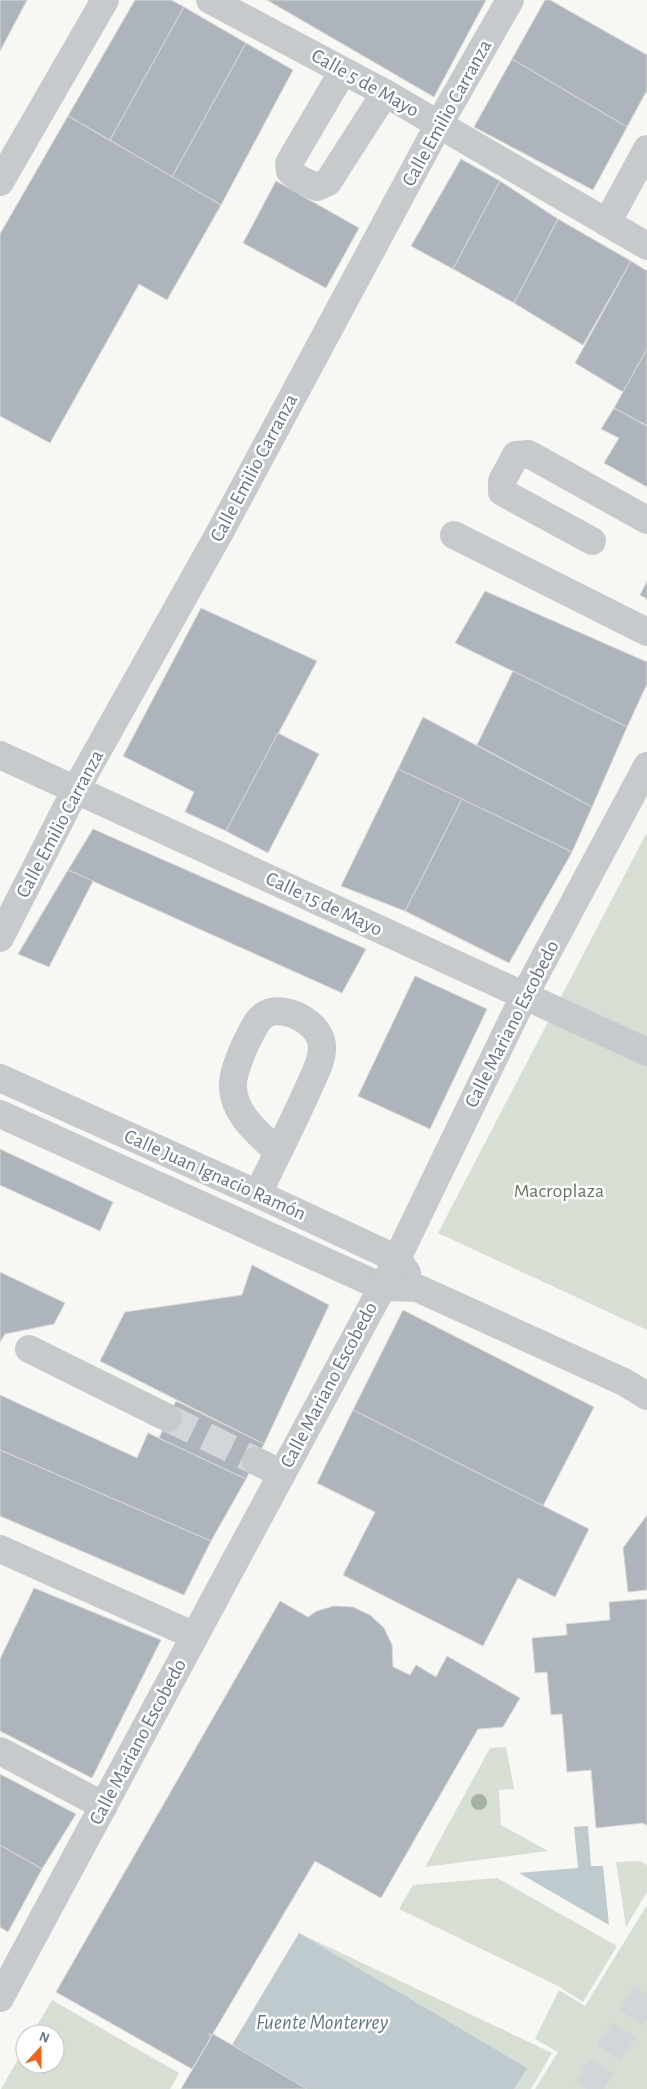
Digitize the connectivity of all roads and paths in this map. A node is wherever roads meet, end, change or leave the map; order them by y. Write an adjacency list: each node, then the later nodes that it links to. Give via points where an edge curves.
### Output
1 (105, 0): 8 (street)
2 (210, 0): 4 (street, Calle 5 de Mayo)
3 (510, 0): 6 (street, Calle Emilio Carranza)
4 (343, 71): 5 (street, Calle 5 de Mayo); 5 (street, via 289,163 290,171 299,179 316,186 328,182)
5 (385, 93): 6 (street, Calle 5 de Mayo)
6 (439, 124): 9 (street, Calle 5 de Mayo); 17 (street, Calle Emilio Carranza, via 220,532)
7 (647, 149): 9 (street)
8 (0, 182)
9 (607, 223): 10 (street, Calle 5 de Mayo)
10 (647, 246)
11 (647, 520): 13 (street, via 528,454 516,455 502,481 502,492)
12 (454, 535): 14 (street)
13 (592, 541)
14 (647, 632)
15 (0, 756): 17 (street, Calle 15 de Mayo)
16 (647, 766): 19 (street, Calle Mariano Escobedo)
17 (76, 789): 18 (street, Calle Emilio Carranza); 19 (street, Calle 15 de Mayo)
18 (0, 938)
19 (524, 996): 20 (street, Calle 15 de Mayo); 25 (street, Calle Mariano Escobedo)
20 (647, 1052)
21 (0, 1078): 24 (street, Calle Juan Ignacio Ramón)
22 (0, 1114): 26 (street, Calle Juan Ignacio Ramón)
23 (278, 1152): 23 (street, via 323,1047 306,1021 278,1010 264,1015 252,1031 232,1086 244,1116); 24 (street)
24 (258, 1194): 25 (street, Calle Juan Ignacio Ramón)
25 (397, 1259): 26 (street, Calle Mariano Escobedo); 27 (street)
26 (382, 1287): 27 (street, Calle Juan Ignacio Ramón); 32 (street, Calle Mariano Escobedo)
27 (417, 1288): 29 (street, Calle Juan Ignacio Ramón, via 624,1382)
28 (29, 1348): 30 (street)
29 (647, 1396)
30 (168, 1418)
31 (256, 1461): 32 (street)
32 (282, 1474): 34 (street, Calle Mariano Escobedo)
33 (2, 1556): 34 (street)
34 (195, 1636): 36 (street, Calle Mariano Escobedo)
35 (0, 1751): 36 (street)
36 (104, 1806): 37 (street, Calle Mariano Escobedo)
37 (0, 1998)

